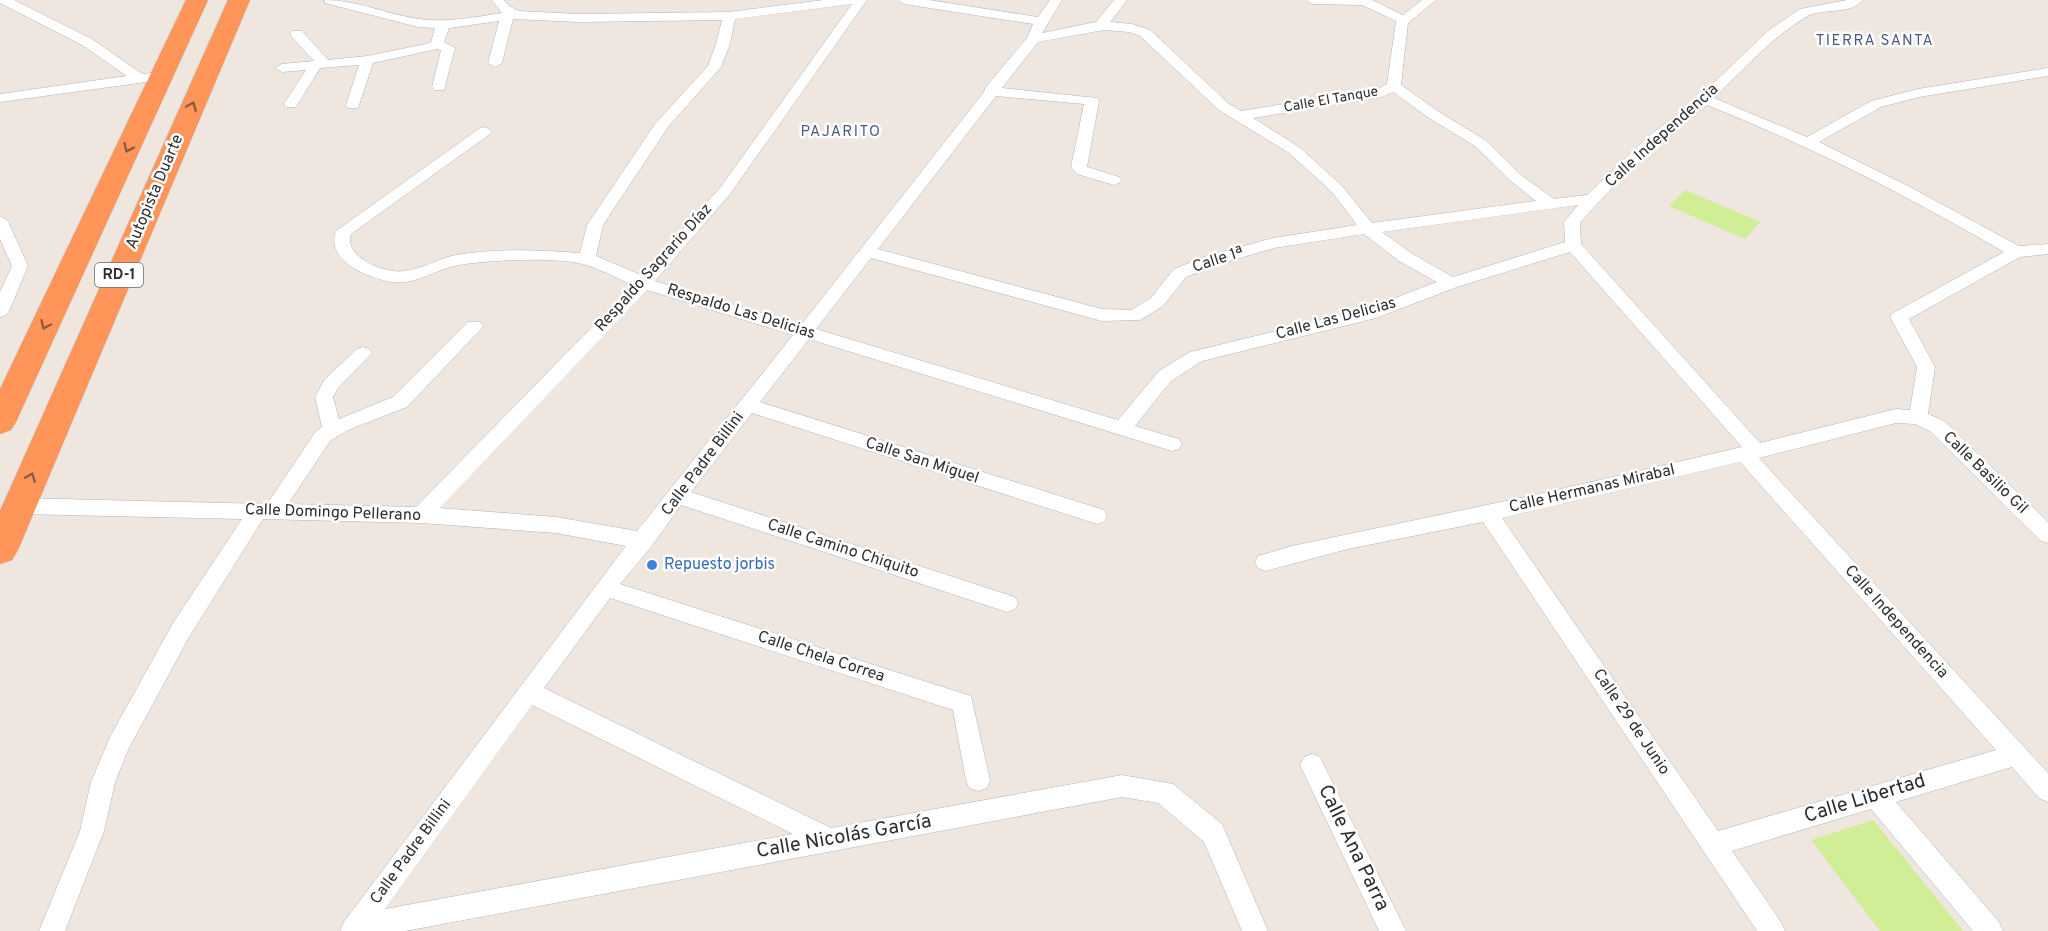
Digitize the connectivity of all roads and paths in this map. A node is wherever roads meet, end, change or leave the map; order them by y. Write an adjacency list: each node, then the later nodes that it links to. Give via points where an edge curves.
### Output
1 (6, 0): 32 (street)
2 (197, 0): 32 (highway, RD-1)
3 (239, 0): 31 (highway, Autopista Duarte / RD-1)
4 (330, 0): 21 (street, via 418,23)
5 (498, 0): 17 (street)
6 (848, 0): 7 (street); 18 (street)
7 (854, 0)
8 (861, 0): 53 (street, Respaldo Sagrario Díaz, via 724,191)
9 (904, 0): 23 (street)
10 (1056, 0): 23 (street, Calle Padre Billini)
11 (1121, 0): 22 (street)
12 (1312, 0): 15 (street)
13 (1430, 0): 20 (street)
14 (1857, 0): 37 (street, Calle Independencia, via 1805,12 1774,33)
15 (1362, 1): 20 (street)
16 (589, 6): 19 (street)
17 (512, 16): 19 (street); 21 (street); 27 (street)
18 (729, 16): 19 (street); 52 (street, via 714,67 662,124 595,225)
19 (578, 18)
20 (1404, 20): 33 (street, Calle El Tanque)
21 (443, 25): 25 (street)
22 (1101, 25): 23 (street); 40 (street, via 1131,26 1145,33 1224,107)
23 (1037, 30): 35 (street, Calle Padre Billini)
24 (297, 34): 28 (street)
25 (437, 44): 26 (street); 34 (street, via 448,48)
26 (367, 60): 28 (street); 39 (street)
27 (495, 63)
28 (320, 65): 29 (street); 38 (street)
29 (282, 68)
30 (2048, 72): 42 (street, via 1918,93 1876,104)
31 (206, 73): 32 (highway); 67 (highway, Autopista Duarte / RD-1, one-way to 31)
32 (151, 78): 36 (street); 61 (highway, RD-1, one-way to 61)
33 (1394, 86): 40 (street, Calle El Tanque, via 1382,93); 45 (street, via 1480,143 1516,178)
34 (439, 87)
35 (990, 91): 43 (street, via 1092,101 1079,167); 50 (street, Calle Padre Billini)
36 (0, 98)
37 (1706, 99): 42 (street); 44 (street, Calle Independencia, via 1654,140)
38 (291, 104)
39 (353, 105)
40 (1240, 116): 47 (street, via 1294,150 1337,189)
41 (485, 131): 52 (street, Respaldo Las Delicias, via 344,231 341,244 349,257 363,267 401,277 480,257 530,253)
42 (1809, 142): 51 (street)
43 (1114, 180)
44 (1592, 199): 45 (street, Calle 1ª); 48 (street, Calle Independencia, via 1572,222)
45 (1551, 204): 47 (street, Calle 1ª)
46 (0, 221): 55 (street, via 20,266)
47 (1369, 230): 50 (street, Calle 1ª, via 1273,243 1210,261 1180,273 1157,302 1134,316 1102,315); 54 (street, via 1405,257)
48 (1573, 245): 54 (street, Calle Las Delicias); 65 (street, Calle Independencia)
49 (2048, 249): 51 (street)
50 (868, 252): 57 (street, Calle Padre Billini)
51 (2016, 252): 60 (street, via 1899,317 1926,367)
52 (586, 259): 53 (street, Respaldo Las Delicias)
53 (645, 283): 57 (street, Respaldo Las Delicias); 70 (street, Respaldo Sagrario Díaz)
54 (1452, 283): 62 (street, Calle Las Delicias, via 1370,314 1196,356 1165,376)
55 (0, 311)
56 (474, 326): 63 (street, via 400,402)
57 (806, 332): 59 (street, Calle Padre Billini); 62 (street, Respaldo Las Delicias)
58 (363, 353): 63 (street, via 331,384 324,397)
59 (747, 405): 66 (street, Calle Padre Billini); 71 (street, Calle San Miguel)
60 (1918, 417): 65 (street, Calle Hermanas Mirabal, via 1896,416); 72 (street, Calle Basilio Gil, via 1937,426)
61 (0, 422)
62 (1122, 428): 64 (street, Respaldo Las Delicias)
63 (332, 430): 68 (street, via 323,436)
64 (1172, 444)
65 (1750, 453): 69 (street, Calle Hermanas Mirabal); 79 (street, Calle Independencia)
66 (679, 496): 73 (street, Calle Padre Billini); 77 (street, Calle Camino Chiquito)
67 (19, 506): 68 (street, Calle Domingo Pellerano); 74 (highway, Autopista Duarte / RD-1)
68 (265, 511): 70 (street, Calle Domingo Pellerano); 87 (street, via 181,630 118,745 92,831)
69 (1488, 513): 75 (street, Calle Hermanas Mirabal, via 1317,546); 85 (street, Calle 29 de Junio)
70 (421, 515): 73 (street, Calle Domingo Pellerano, via 556,525)
71 (1097, 516)
72 (2048, 535)
73 (644, 541): 76 (street, Calle Padre Billini)
74 (0, 550)
75 (1265, 562)
76 (605, 588): 78 (street, Calle Padre Billini); 81 (street, Calle Chela Correa, via 963,703)
77 (1007, 603)
78 (529, 692): 84 (street); 86 (street, Calle Padre Billini)
79 (2015, 755): 82 (street, Calle Independencia); 83 (street, Calle Libertad)
80 (1312, 765): 89 (street, Calle Ana Parra)
81 (978, 780)
82 (2048, 790)
83 (1875, 796): 85 (street, Calle Libertad); 91 (street)
84 (830, 840): 86 (street, Calle Nicolás García); 88 (street, Calle Nicolás García, via 1122,786 1164,792 1213,833)
85 (1715, 844): 90 (street, Calle 29 de Junio)
86 (355, 929)
87 (52, 931)
88 (1255, 931)
89 (1393, 931)
90 (1772, 931)
91 (1990, 931)

